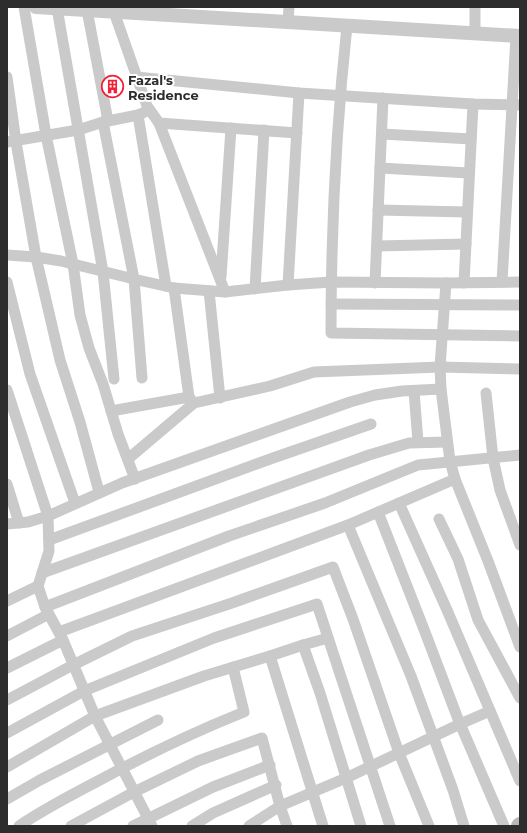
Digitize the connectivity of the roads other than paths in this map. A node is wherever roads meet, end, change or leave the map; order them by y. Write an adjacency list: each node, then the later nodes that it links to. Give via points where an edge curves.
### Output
1 (24, 7): 28 (street)
2 (36, 7): 5 (street)
3 (289, 7): 8 (street)
4 (475, 7): 10 (street)
5 (57, 8): 6 (street); 24 (street)
6 (87, 10): 7 (street); 21 (street)
7 (114, 12): 8 (street); 13 (street)
8 (288, 22): 9 (street)
9 (347, 26): 10 (street); 15 (street)
10 (475, 34): 11 (street)
11 (518, 36): 18 (street)
12 (7, 77): 30 (street)
13 (136, 77): 14 (street); 19 (street)
14 (299, 93): 15 (street); 26 (street)
15 (340, 96): 16 (street); 44 (street)
16 (383, 98): 17 (street); 27 (street)
17 (473, 104): 18 (street); 29 (street)
18 (516, 105): 31 (street)
19 (149, 109): 20 (street); 22 (street)
20 (138, 115): 21 (street); 51 (street)
21 (106, 122): 24 (street); 42 (street)
22 (159, 123): 23 (street); 52 (street)
23 (231, 128): 25 (street); 52 (street)
24 (78, 130): 28 (street); 41 (street)
25 (264, 130): 26 (street); 53 (street)
26 (297, 133): 50 (street)
27 (382, 134): 29 (street); 32 (street)
28 (46, 135): 30 (street); 40 (street)
29 (471, 139): 33 (street)
30 (12, 142): 39 (street)
31 (515, 150): 45 (street)
32 (380, 168): 33 (street); 34 (street)
33 (469, 172): 35 (street)
34 (378, 210): 35 (street); 37 (street)
35 (468, 212): 36 (street)
36 (466, 244): 37 (street); 49 (street)
37 (377, 246): 47 (street)
38 (7, 255): 39 (street)
39 (36, 257): 40 (street); 81 (street, via 60,360)
40 (74, 264): 41 (street); 70 (street, via 82,322)
41 (103, 272): 42 (street); 63 (street)
42 (134, 279): 51 (street); 62 (street)
43 (7, 282): 82 (street, via 30,374)
44 (331, 282): 47 (street); 50 (street); 55 (street)
45 (502, 282): 46 (street); 49 (street)
46 (520, 282)
47 (375, 283): 48 (street)
48 (446, 283): 49 (street); 56 (street)
49 (464, 283)
50 (288, 285): 53 (street)
51 (170, 287): 54 (street); 69 (street)
52 (223, 287): 53 (street); 54 (street)
53 (255, 289)
54 (209, 291): 68 (street)
55 (331, 304): 56 (street); 58 (street, via 331,333)
56 (444, 304): 57 (street); 58 (street)
57 (520, 305)
58 (442, 334): 59 (street); 60 (street)
59 (520, 336)
60 (440, 367): 61 (street); 65 (street); 68 (street, via 314,372)
61 (520, 369)
62 (142, 378)
63 (114, 379)
64 (7, 390): 85 (street)
65 (441, 390): 66 (street); 73 (street)
66 (414, 391): 72 (street); 78 (street, via 375,395 350,402)
67 (486, 393): 75 (street)
68 (220, 398): 69 (street)
69 (192, 400): 70 (street); 76 (street)
70 (111, 411): 76 (street)
71 (371, 424): 90 (street)
72 (418, 442): 73 (street); 92 (street, via 369,455)
73 (447, 442): 77 (street)
74 (520, 455): 75 (street)
75 (493, 458): 77 (street); 91 (street, via 500,490)
76 (128, 459): 78 (street)
77 (450, 462): 79 (street); 95 (street, via 418,465 325,503 229,536)
78 (135, 478): 81 (street)
79 (455, 479): 83 (street); 100 (street)
80 (7, 484): 87 (street)
81 (99, 492): 82 (street)
82 (75, 503): 85 (street)
83 (399, 503): 84 (street); 108 (street)
84 (378, 512): 89 (street); 111 (street)
85 (48, 516): 87 (street); 90 (street)
86 (439, 519): 106 (street, via 458,559 478,620)
87 (19, 523): 88 (street)
88 (7, 524)
89 (348, 525): 97 (street); 113 (street, via 411,676)
90 (48, 540): 92 (street, via 49,551)
91 (520, 545)
92 (42, 573): 93 (street)
93 (38, 586): 94 (street); 95 (street)
94 (7, 601)
95 (47, 610): 96 (street); 97 (street)
96 (7, 636)
97 (61, 636): 102 (street); 104 (street)
98 (328, 638): 99 (street); 105 (street, via 317,604 214,638); 118 (street)
99 (303, 645): 101 (street); 120 (street)
100 (520, 647)
101 (270, 656): 103 (street); 124 (street)
102 (72, 665): 105 (street); 107 (street); 115 (street, via 132,636 333,568)
103 (233, 667): 109 (street); 119 (street, via 244,712 180,739)
104 (7, 668)
105 (84, 691): 109 (street); 112 (street)
106 (520, 698)
107 (7, 700)
108 (490, 711): 111 (street); 121 (street)
109 (95, 716): 114 (street); 117 (street)
110 (158, 720): 114 (street)
111 (460, 724): 113 (street); 139 (street)
112 (7, 734)
113 (433, 737): 115 (street); 138 (street)
114 (110, 744): 119 (street); 125 (street)
115 (399, 753): 118 (street); 137 (street)
116 (270, 766): 122 (street); 123 (street, via 262,738 198,761); 127 (street, via 213,787)
117 (7, 767)
118 (371, 767): 120 (street); 136 (street)
119 (122, 768): 123 (street); 129 (street, via 43,810)
120 (346, 778): 124 (street); 135 (street)
121 (520, 781)
122 (276, 785): 126 (street); 132 (street, via 213,813)
123 (134, 792): 127 (street); 130 (street)
124 (313, 792): 126 (street); 134 (street)
125 (7, 799)
126 (280, 806): 128 (street); 133 (street)
127 (150, 822): 131 (street)
128 (255, 825)
129 (19, 826)
130 (71, 826)
131 (133, 826)
132 (192, 826)
133 (287, 826)
134 (323, 826)
135 (361, 826)
136 (390, 826)
137 (429, 826)
138 (464, 826)
139 (504, 826)

